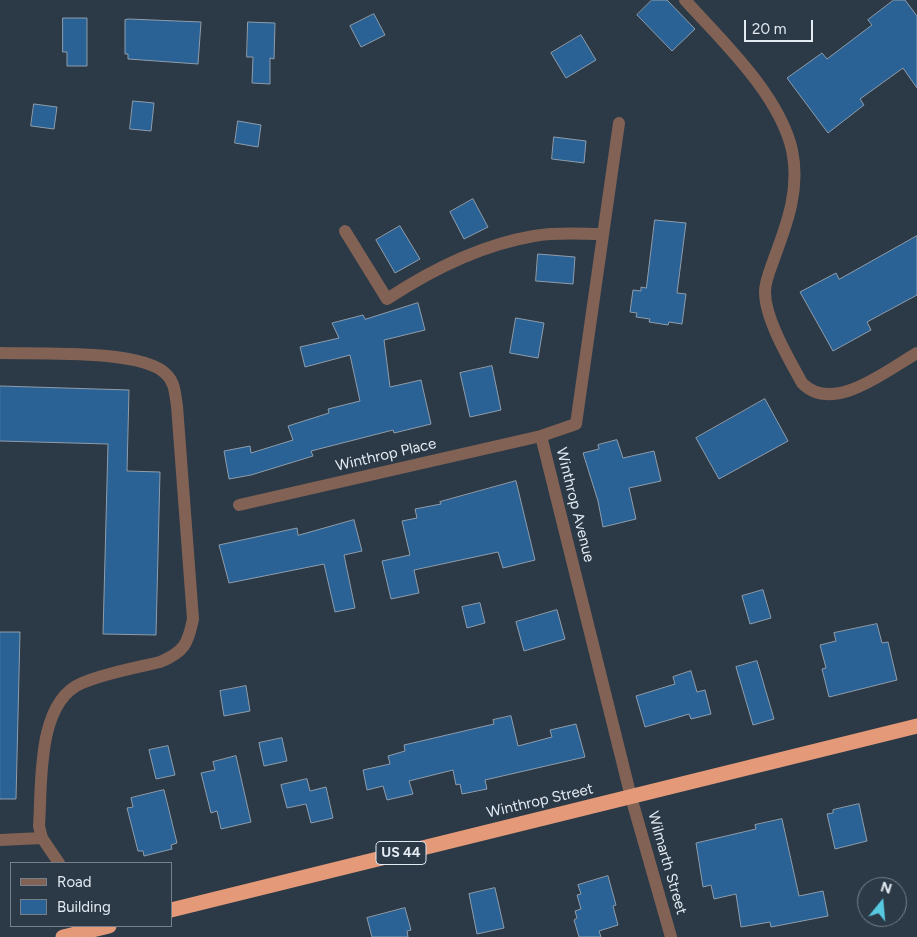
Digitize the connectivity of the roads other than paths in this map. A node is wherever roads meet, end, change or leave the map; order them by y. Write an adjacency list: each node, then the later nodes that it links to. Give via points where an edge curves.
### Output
1 (685, 0): 6 (street, via 747,71 776,110 787,132 796,183 765,291 767,312 802,383 823,395 843,393)
2 (619, 123): 4 (street, Winthrop Avenue)
3 (345, 231): 4 (street, via 387,299 425,274 514,241 557,234)
4 (603, 234): 7 (street, Winthrop Avenue, via 576,424)
5 (0, 353): 11 (street, via 125,357 147,362 170,379 177,406 193,619 190,636 172,657 80,683 56,706 44,746 39,826)
6 (917, 353)
7 (541, 436): 8 (street, Winthrop Place); 10 (street, Winthrop Avenue)
8 (239, 505)
9 (917, 726): 10 (highway, Winthrop Street / US 44)
10 (631, 797): 14 (highway, Winthrop Street / US 44); 17 (street, Wilmarth Street)
11 (42, 838): 12 (street); 13 (street)
12 (0, 840)
13 (59, 862)
14 (172, 910)
15 (105, 927): 16 (highway)
16 (63, 937)
17 (671, 937)

